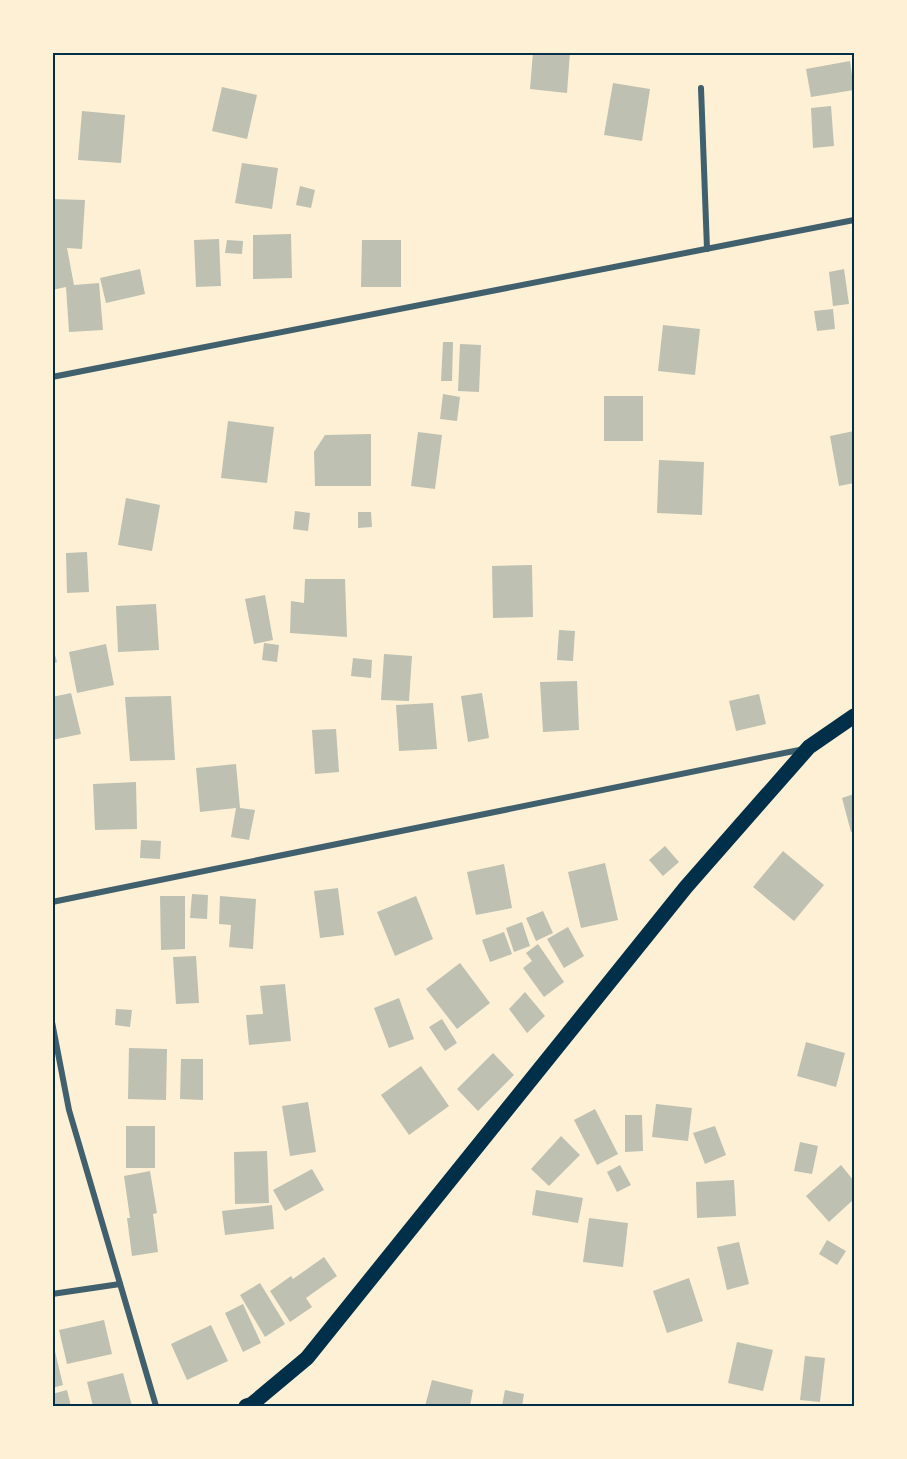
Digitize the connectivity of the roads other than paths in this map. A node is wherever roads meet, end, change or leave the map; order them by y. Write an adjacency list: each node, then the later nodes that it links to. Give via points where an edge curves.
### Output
1 (700, 88): 3 (street)
2 (855, 220): 3 (street)
3 (707, 249): 4 (street)
4 (52, 377)
5 (855, 716): 6 (main road)
6 (809, 747): 7 (street); 11 (main road, via 686,887 307,1358)
7 (52, 902)
8 (52, 1022): 9 (street, via 69,1110)
9 (120, 1284): 10 (street); 12 (street)
10 (52, 1294)
11 (252, 1406)
12 (156, 1407)

